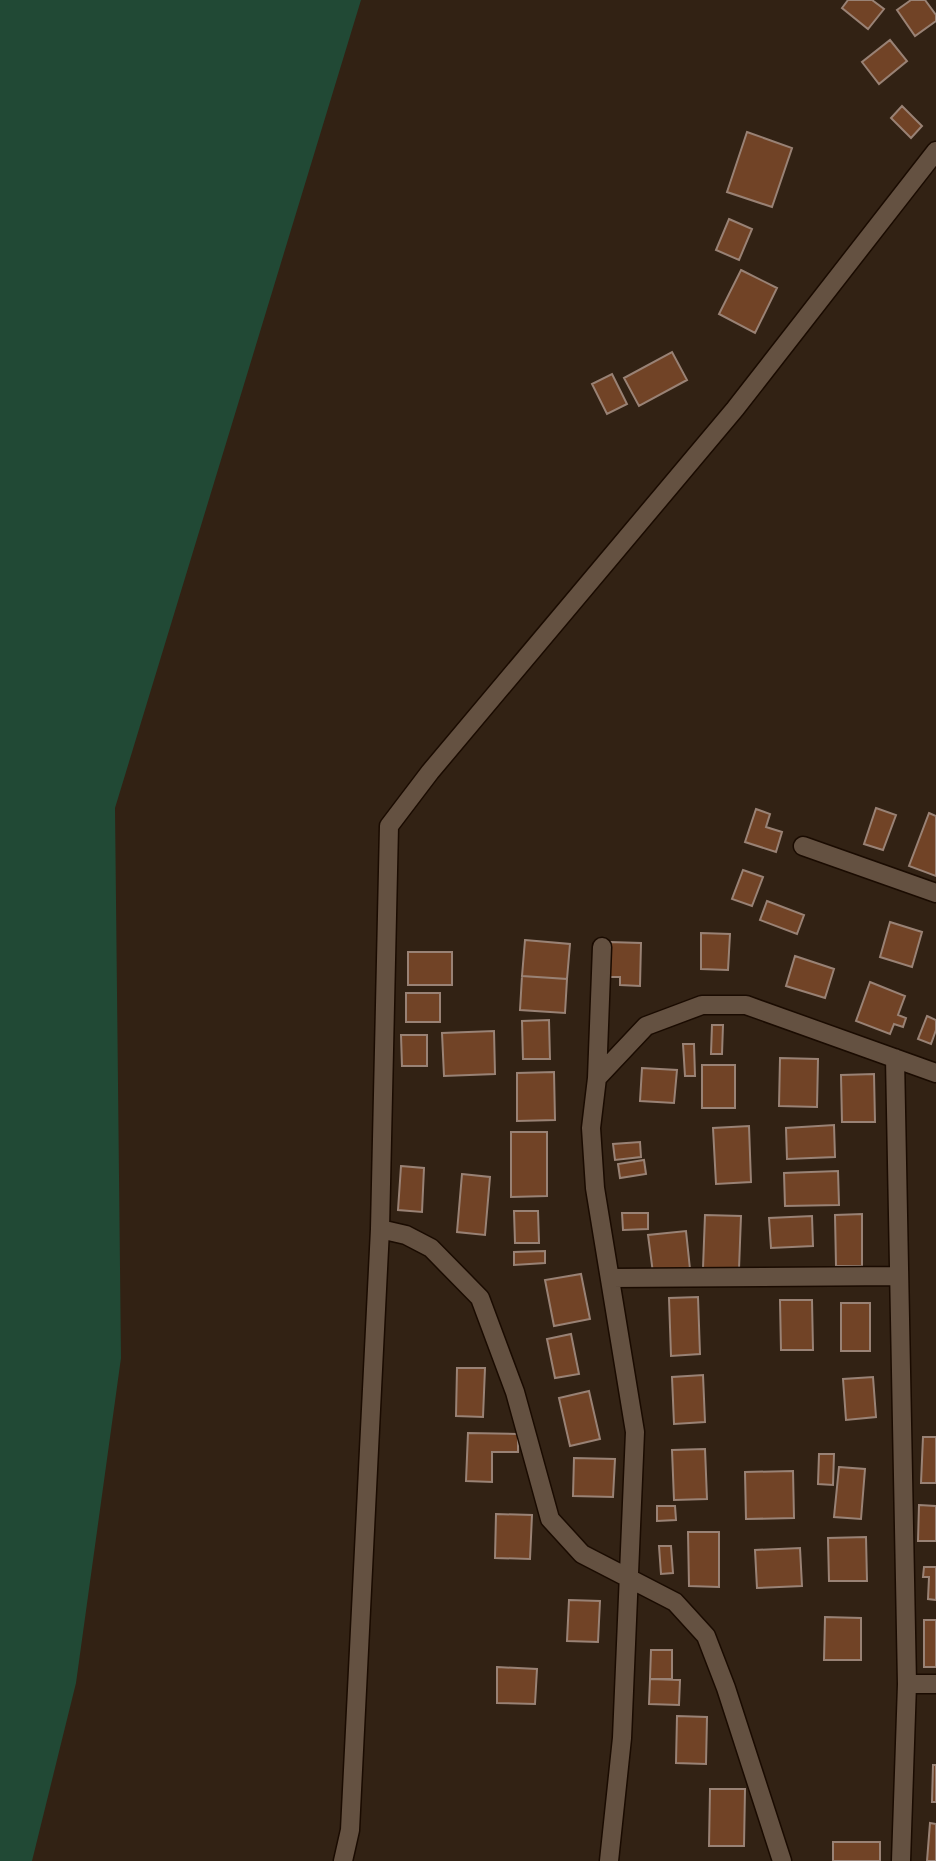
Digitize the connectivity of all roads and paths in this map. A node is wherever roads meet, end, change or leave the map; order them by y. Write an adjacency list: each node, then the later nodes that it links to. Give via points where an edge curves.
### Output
1 (936, 151): 8 (street, via 735,409 389,826)
2 (803, 846): 3 (street)
3 (936, 893)
4 (602, 947): 7 (street)
5 (895, 1058): 6 (street); 7 (street, via 746,1005 702,1005 646,1026); 9 (street)
6 (936, 1073)
7 (597, 1078): 10 (street, via 591,1128 595,1188)
8 (380, 1229): 11 (street, via 431,1248 480,1298 515,1392 550,1519 582,1554); 14 (street, via 350,1830)
9 (899, 1276): 10 (street); 12 (street)
10 (611, 1278): 11 (street, via 635,1432)
11 (628, 1578): 15 (street, via 622,1738); 16 (street, via 675,1602 706,1636)
12 (907, 1684): 13 (street); 17 (street)
13 (936, 1684)
14 (343, 1861)
15 (609, 1861)
16 (782, 1861)
17 (901, 1861)

